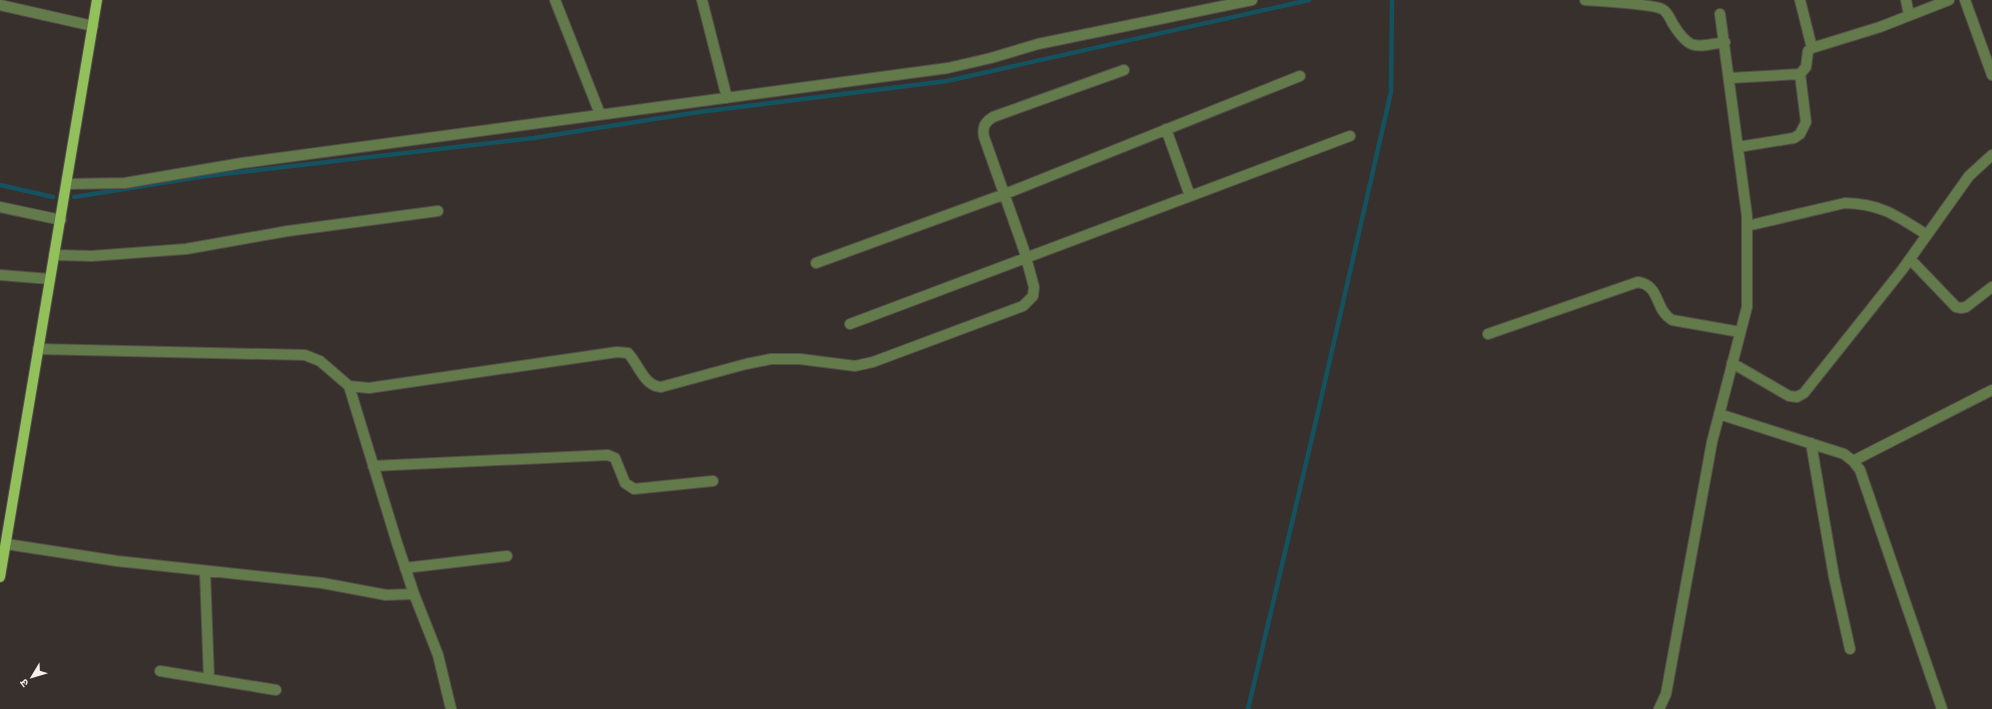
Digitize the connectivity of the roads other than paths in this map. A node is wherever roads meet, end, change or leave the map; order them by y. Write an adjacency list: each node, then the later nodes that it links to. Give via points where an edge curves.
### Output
1 (97, 0): 15 (main road)
2 (555, 0): 24 (street)
3 (702, 0): 23 (street)
4 (1252, 0): 23 (street, via 1038,44 948,68)
5 (1585, 0): 10 (street)
6 (1800, 0): 17 (street)
7 (1906, 0): 14 (street)
8 (1949, 0): 14 (street)
9 (1965, 0): 20 (street)
10 (1617, 2): 12 (street)
11 (0, 5): 15 (street)
12 (1665, 5): 16 (street, via 1682,37 1690,44 1698,47)
13 (1720, 14): 16 (street)
14 (1909, 15): 17 (street, via 1880,27)
15 (93, 26): 29 (main road)
16 (1725, 42): 22 (street)
17 (1812, 48): 19 (street, via 1808,51 1806,67)
18 (1124, 70): 30 (street, via 987,120 983,130 984,137)
19 (1800, 74): 22 (street); 27 (street, via 1806,122 1800,134 1794,138)
20 (1992, 75)
21 (1300, 76): 25 (street)
22 (1730, 78): 27 (street)
23 (727, 98): 24 (street)
24 (600, 114): 29 (street, via 242,163 125,183)
25 (1166, 129): 30 (street); 31 (street)
26 (1350, 136): 31 (street)
27 (1738, 148): 35 (street)
28 (1992, 155): 36 (street, via 1970,176)
29 (67, 184): 34 (main road)
30 (1005, 194): 38 (street); 40 (street)
31 (1190, 196): 38 (street)
32 (0, 207): 34 (street)
33 (438, 211): 37 (street, via 288,231 186,249 92,256)
34 (61, 220): 37 (main road)
35 (1747, 226): 36 (street, via 1845,203 1860,203 1886,209); 45 (street, via 1747,307)
36 (1927, 235): 39 (street)
37 (54, 255): 42 (main road)
38 (1026, 258): 44 (street); 49 (street, via 1034,287 1033,296 1023,306 873,362 855,366 800,359 771,359 654,387 628,353 617,352 369,388)
39 (1910, 259): 43 (street, via 1956,307 1966,307); 48 (street, via 1804,393 1797,397 1789,396)
40 (816, 263)
41 (0, 275): 42 (street)
42 (50, 279): 47 (main road)
43 (1992, 287)
44 (850, 324)
45 (1740, 332): 46 (street, via 1672,320 1665,316 1652,288 1646,283 1638,282); 48 (street)
46 (1488, 334)
47 (38, 349): 49 (street, via 305,355 320,361); 56 (main road)
48 (1732, 363): 51 (street)
49 (349, 386): 54 (street)
50 (1992, 390): 53 (street)
51 (1719, 414): 52 (street); 67 (street, via 1666,694)
52 (1811, 443): 53 (street, via 1844,454); 62 (street, via 1834,577)
53 (1853, 461): 68 (street, via 1860,470)
54 (373, 466): 55 (street, via 608,455 615,458 625,483 634,489); 58 (street)
55 (713, 481)
56 (6, 544): 59 (street); 60 (main road)
57 (507, 556): 58 (street)
58 (405, 568): 61 (street)
59 (205, 571): 61 (street, via 322,583 386,595); 64 (street)
60 (0, 577)
61 (414, 594): 66 (street, via 438,656)
62 (1850, 649)
63 (160, 671): 64 (street)
64 (209, 679): 65 (street)
65 (276, 690)
66 (451, 709)
67 (1659, 709)
68 (1942, 709)

